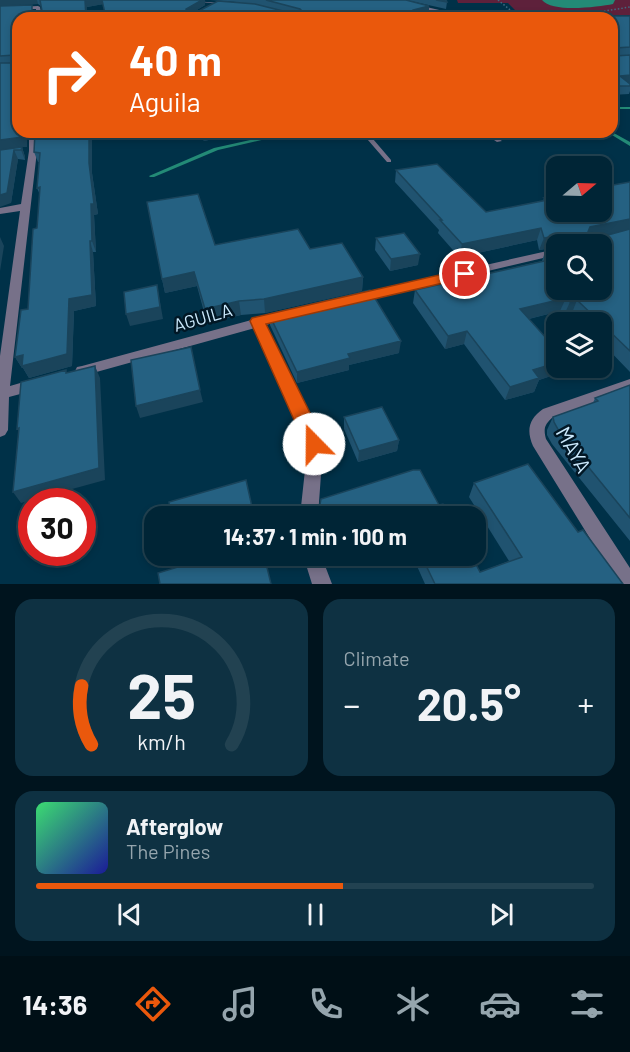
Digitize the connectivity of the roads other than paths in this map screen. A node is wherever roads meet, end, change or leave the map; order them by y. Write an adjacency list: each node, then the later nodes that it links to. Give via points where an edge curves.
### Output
1 (185, 0): 4 (street)
2 (225, 0): 4 (street)
3 (390, 0): 9 (street)
4 (217, 3): 5 (street); 6 (street)
5 (237, 5)
6 (208, 8)
7 (0, 9): 8 (street, via 38,7)
8 (40, 12)
9 (440, 12)
10 (31, 138): 15 (street)
11 (369, 138): 14 (lane)
12 (494, 138): 13 (lane)
13 (499, 141)
14 (389, 161)
15 (24, 207): 16 (street); 24 (street)
16 (0, 211)
17 (546, 254): 18 (street)
18 (350, 300)
19 (304, 311): 20 (street, AGUILA)
20 (258, 321): 21 (street, AGUILA); 26 (street, via 314,444)
21 (66, 376)
22 (45, 382): 24 (street)
23 (630, 385): 29 (street, MAYA, via 548,412 539,420 536,430 546,454)
24 (1, 394): 25 (street)
25 (0, 430)
26 (310, 506)
27 (316, 566): 28 (street)
28 (322, 584)
29 (629, 584)

